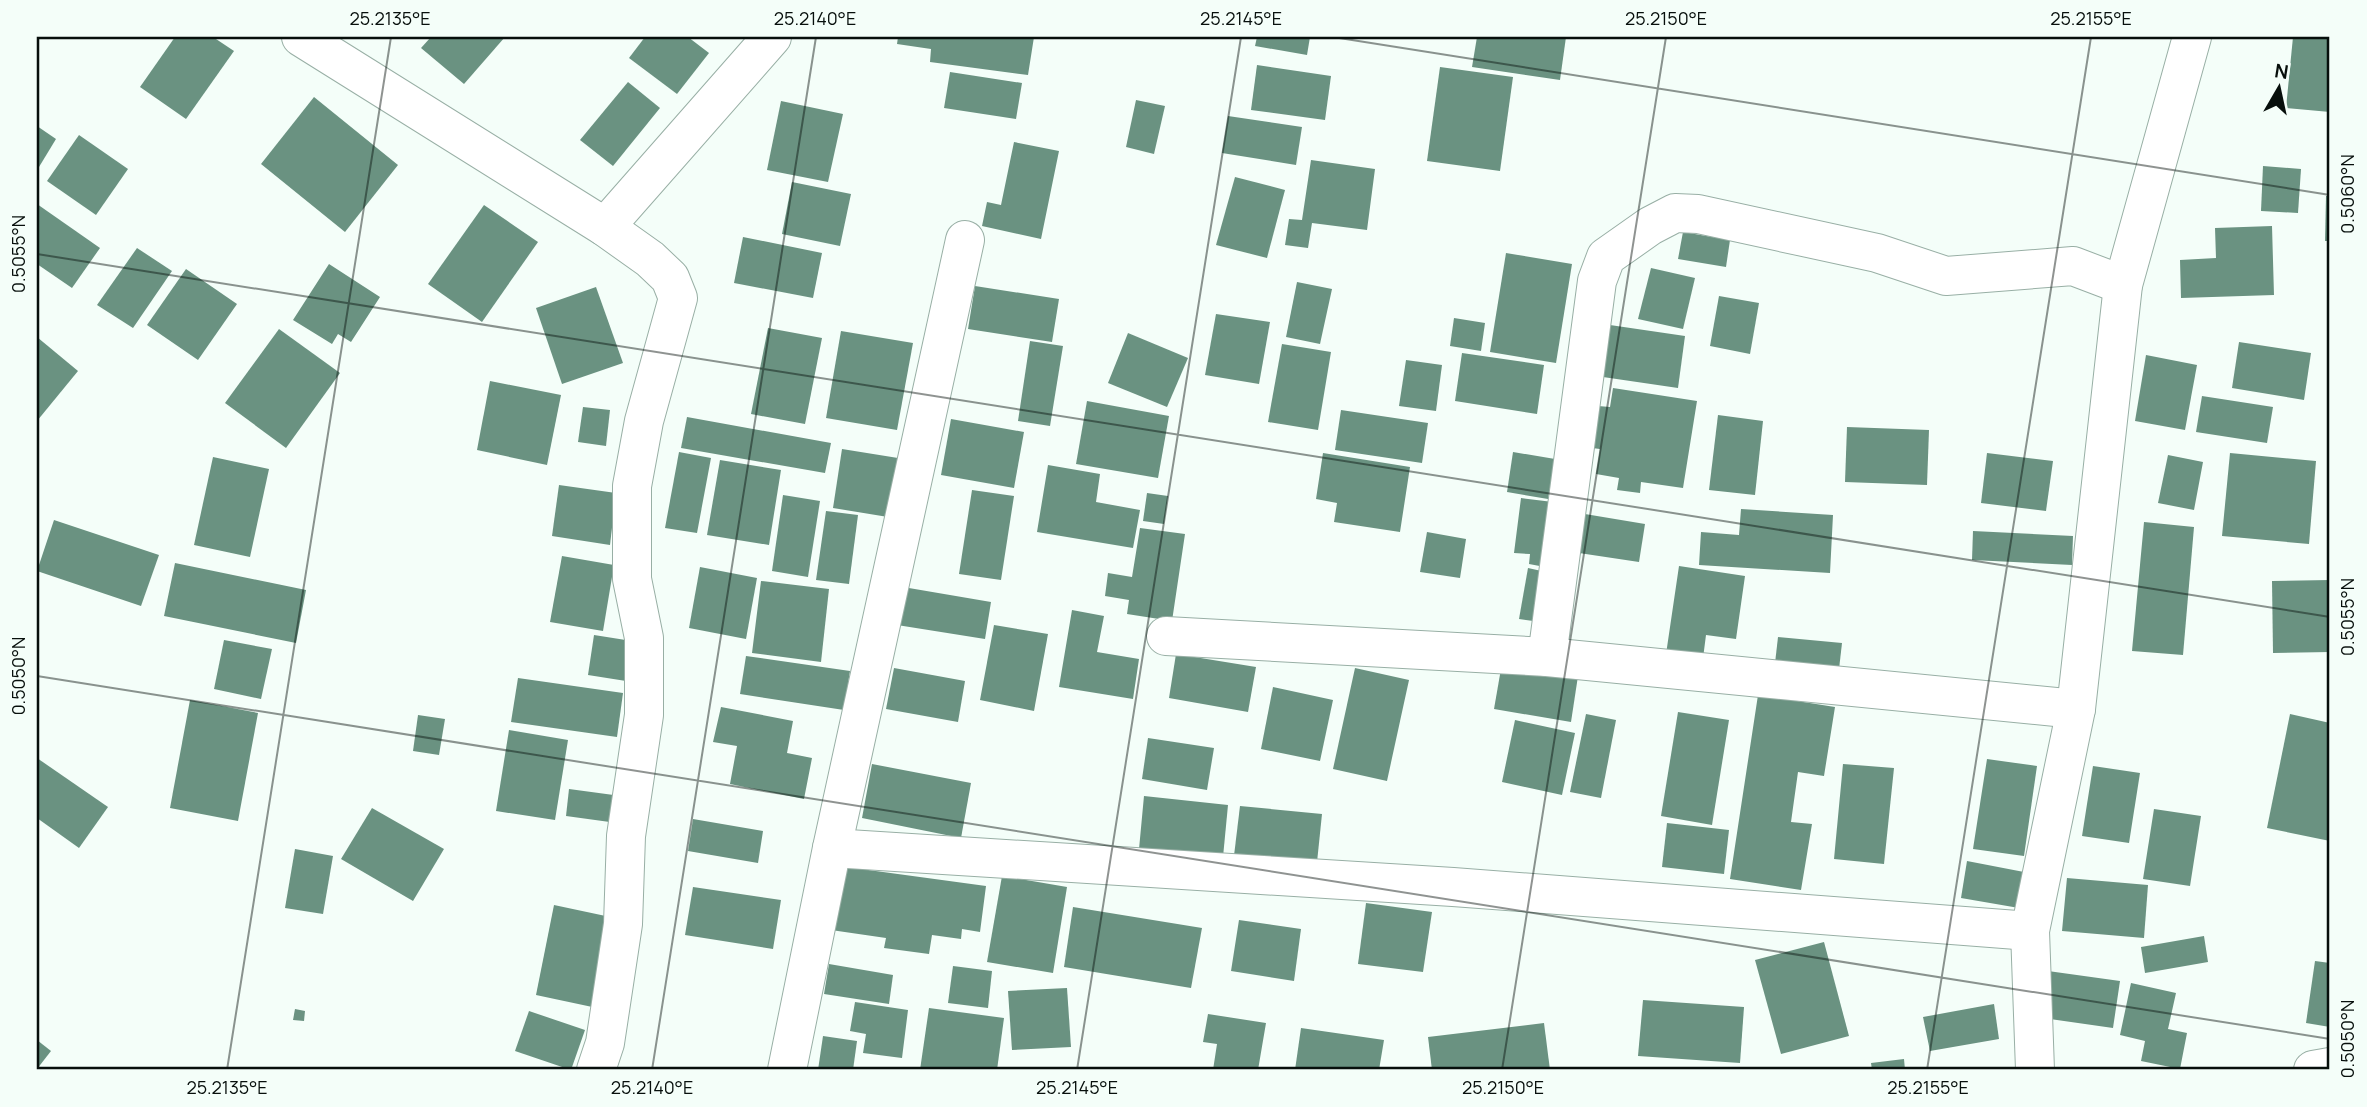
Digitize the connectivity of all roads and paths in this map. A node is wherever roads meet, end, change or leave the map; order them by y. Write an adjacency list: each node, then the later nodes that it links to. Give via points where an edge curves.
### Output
1 (301, 37): 4 (street)
2 (772, 37): 4 (street)
3 (2192, 37): 6 (street)
4 (605, 227): 13 (street, via 670,278 678,298 644,421 632,486 632,579 644,638 644,715 626,836 622,924 605,1043)
5 (965, 240): 10 (street)
6 (2123, 285): 8 (street, via 2073,266 1946,276 1877,253 1698,214 1675,213 1650,226 1606,257 1597,281); 9 (street)
7 (1166, 636): 8 (street)
8 (1546, 657): 9 (street)
9 (2076, 709): 11 (street)
10 (832, 848): 11 (street, via 1453,887); 14 (street)
11 (2030, 931): 15 (street)
12 (2330, 1067): 16 (street)
13 (596, 1070)
14 (787, 1070)
15 (2035, 1070)
16 (2313, 1070)

